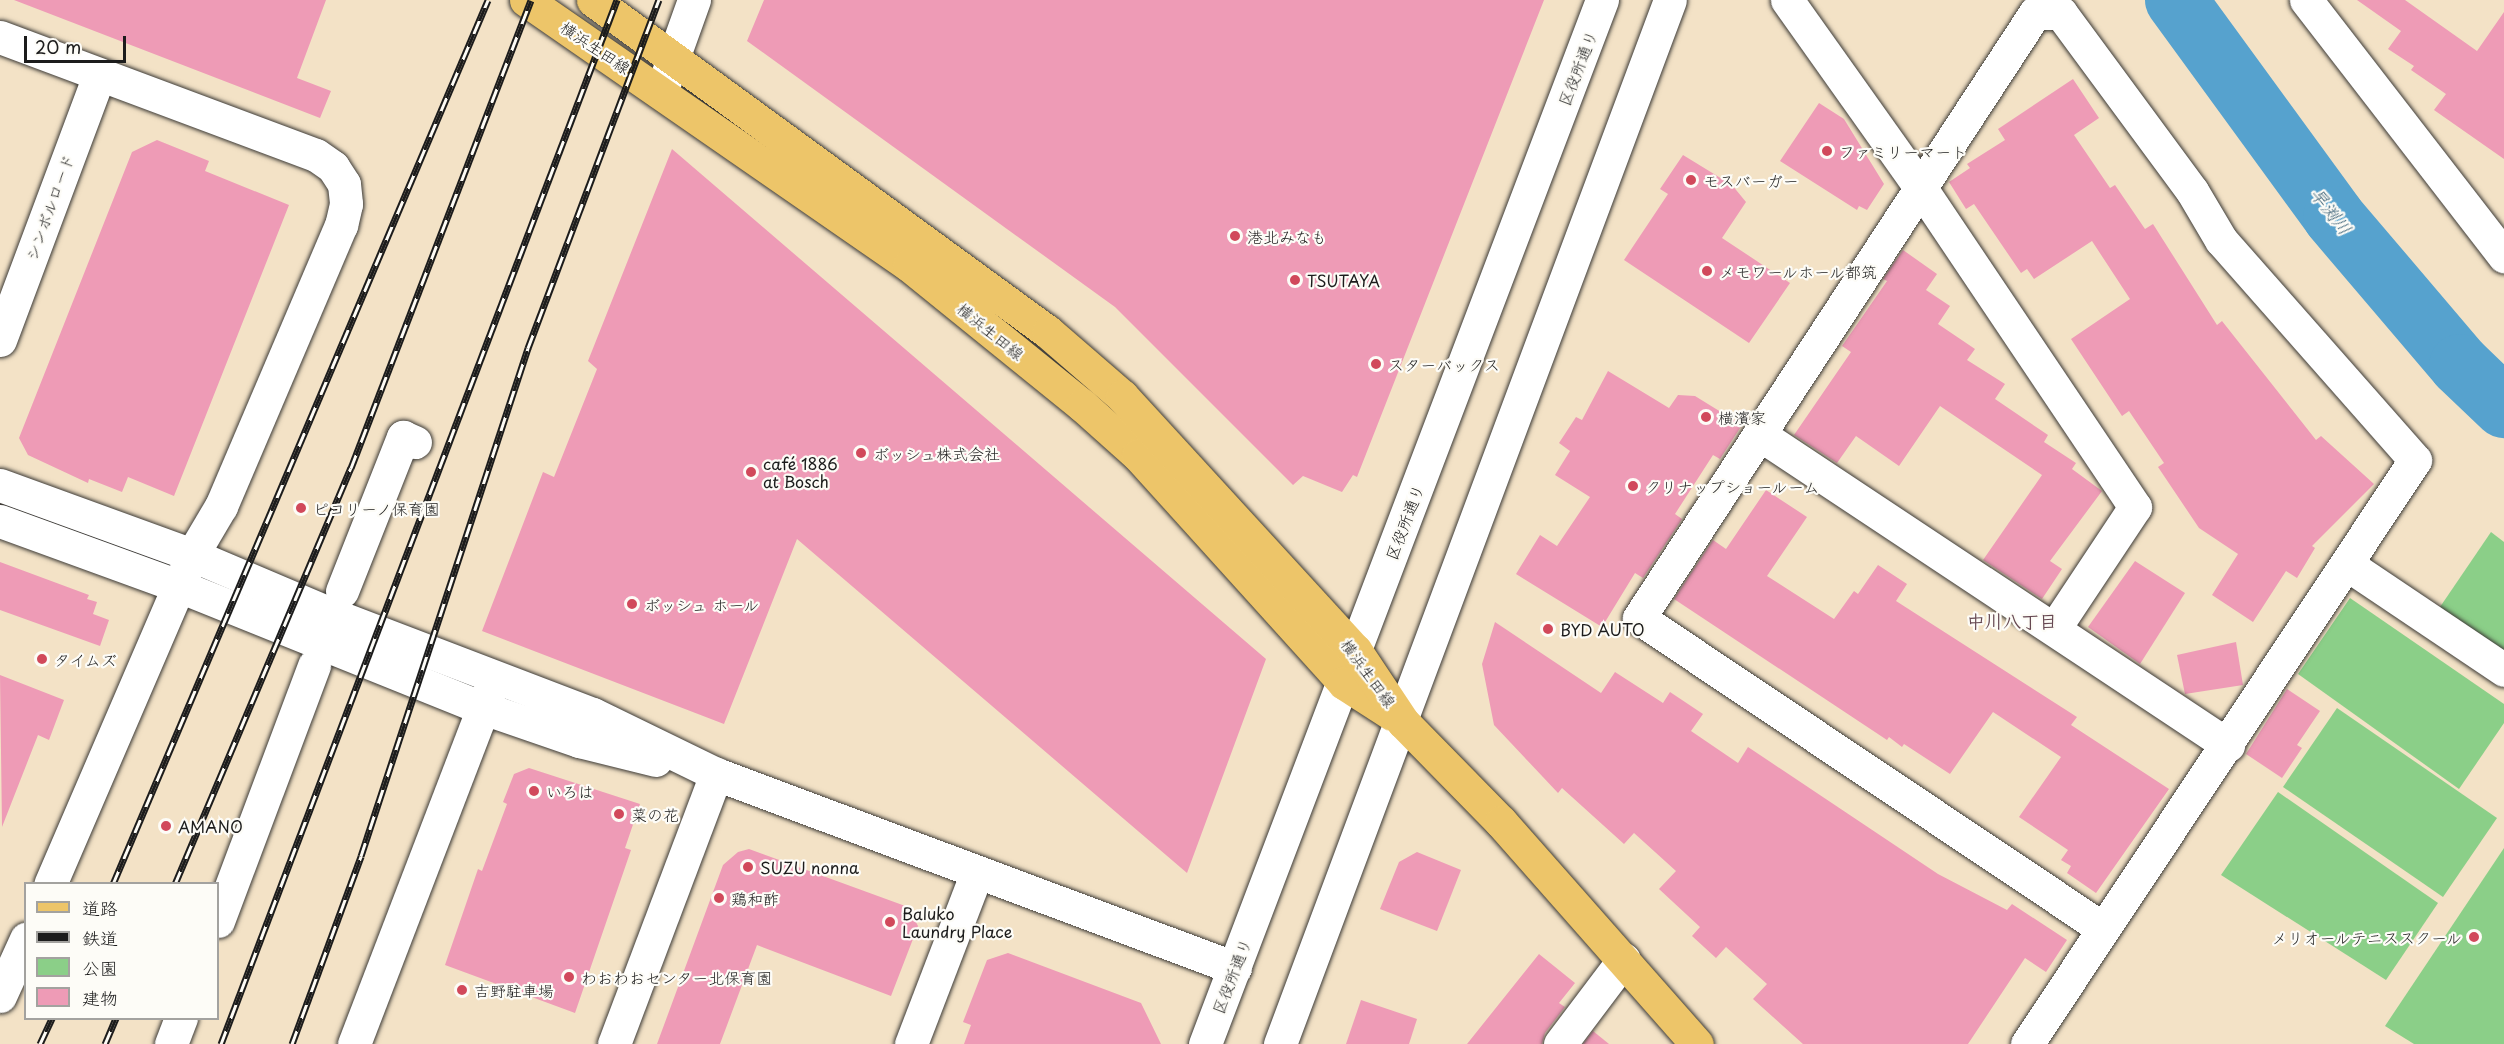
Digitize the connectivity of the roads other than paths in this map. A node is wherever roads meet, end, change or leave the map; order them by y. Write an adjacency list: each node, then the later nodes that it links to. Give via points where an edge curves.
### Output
1 (526, 0): 11 (main road, 横浜生田線)
2 (593, 0): 9 (main road, 横浜生田線)
3 (694, 0): 9 (street)
4 (1602, 0): 24 (street, 区役所通り)
5 (1670, 0): 30 (street)
6 (1787, 0): 12 (street)
7 (2306, 0): 13 (street)
8 (0, 37): 10 (street)
9 (673, 58): 11 (street); 24 (main road, 横浜生田線, via 1048,332 1122,396)
10 (99, 75): 14 (street, シンボルロード); 19 (street, via 316,155 333,167 344,184 341,225 221,506)
11 (661, 92): 28 (main road, 横浜生田線, via 909,265 1082,405 1138,455)
12 (1922, 190): 15 (street); 20 (street, via 2035,13 2061,13 2192,191 2222,240 2415,460); 23 (street, via 2135,507)
13 (2504, 256)
14 (0, 340)
15 (1759, 434): 23 (street); 36 (street, via 1639,618)
16 (415, 442): 22 (street, via 403,437)
17 (0, 485): 19 (street)
18 (0, 521): 21 (street)
19 (192, 555): 21 (street); 27 (street)
20 (2348, 565): 26 (street); 31 (street)
21 (179, 586): 29 (street); 34 (street)
22 (342, 591)
23 (2054, 629): 31 (street)
24 (1355, 650): 28 (street, 区役所通り); 30 (main road, 横浜生田線)
25 (314, 665): 35 (street)
26 (2504, 670)
27 (495, 677): 29 (street); 32 (street, via 593,714)
28 (1344, 683): 30 (main road, 横浜生田線); 39 (street, 区役所通り)
29 (483, 708): 32 (street, via 579,741); 43 (street)
30 (1403, 722): 38 (main road, 横浜生田線, via 1502,822); 47 (street)
31 (2228, 745): 36 (street)
32 (716, 774): 33 (street); 44 (street)
33 (976, 872): 39 (street); 45 (street)
34 (51, 882)
35 (219, 918)
36 (2102, 928): 50 (street)
37 (24, 943): 40 (street)
38 (1624, 959): 48 (street); 49 (main road, 横浜生田線)
39 (1235, 969): 46 (street, 区役所通り)
40 (0, 996)
41 (180, 1020): 42 (street)
42 (171, 1044)
43 (354, 1044)
44 (614, 1044)
45 (911, 1044)
46 (1205, 1044)
47 (1280, 1044)
48 (1560, 1044)
49 (1697, 1044)
50 (2027, 1044)

